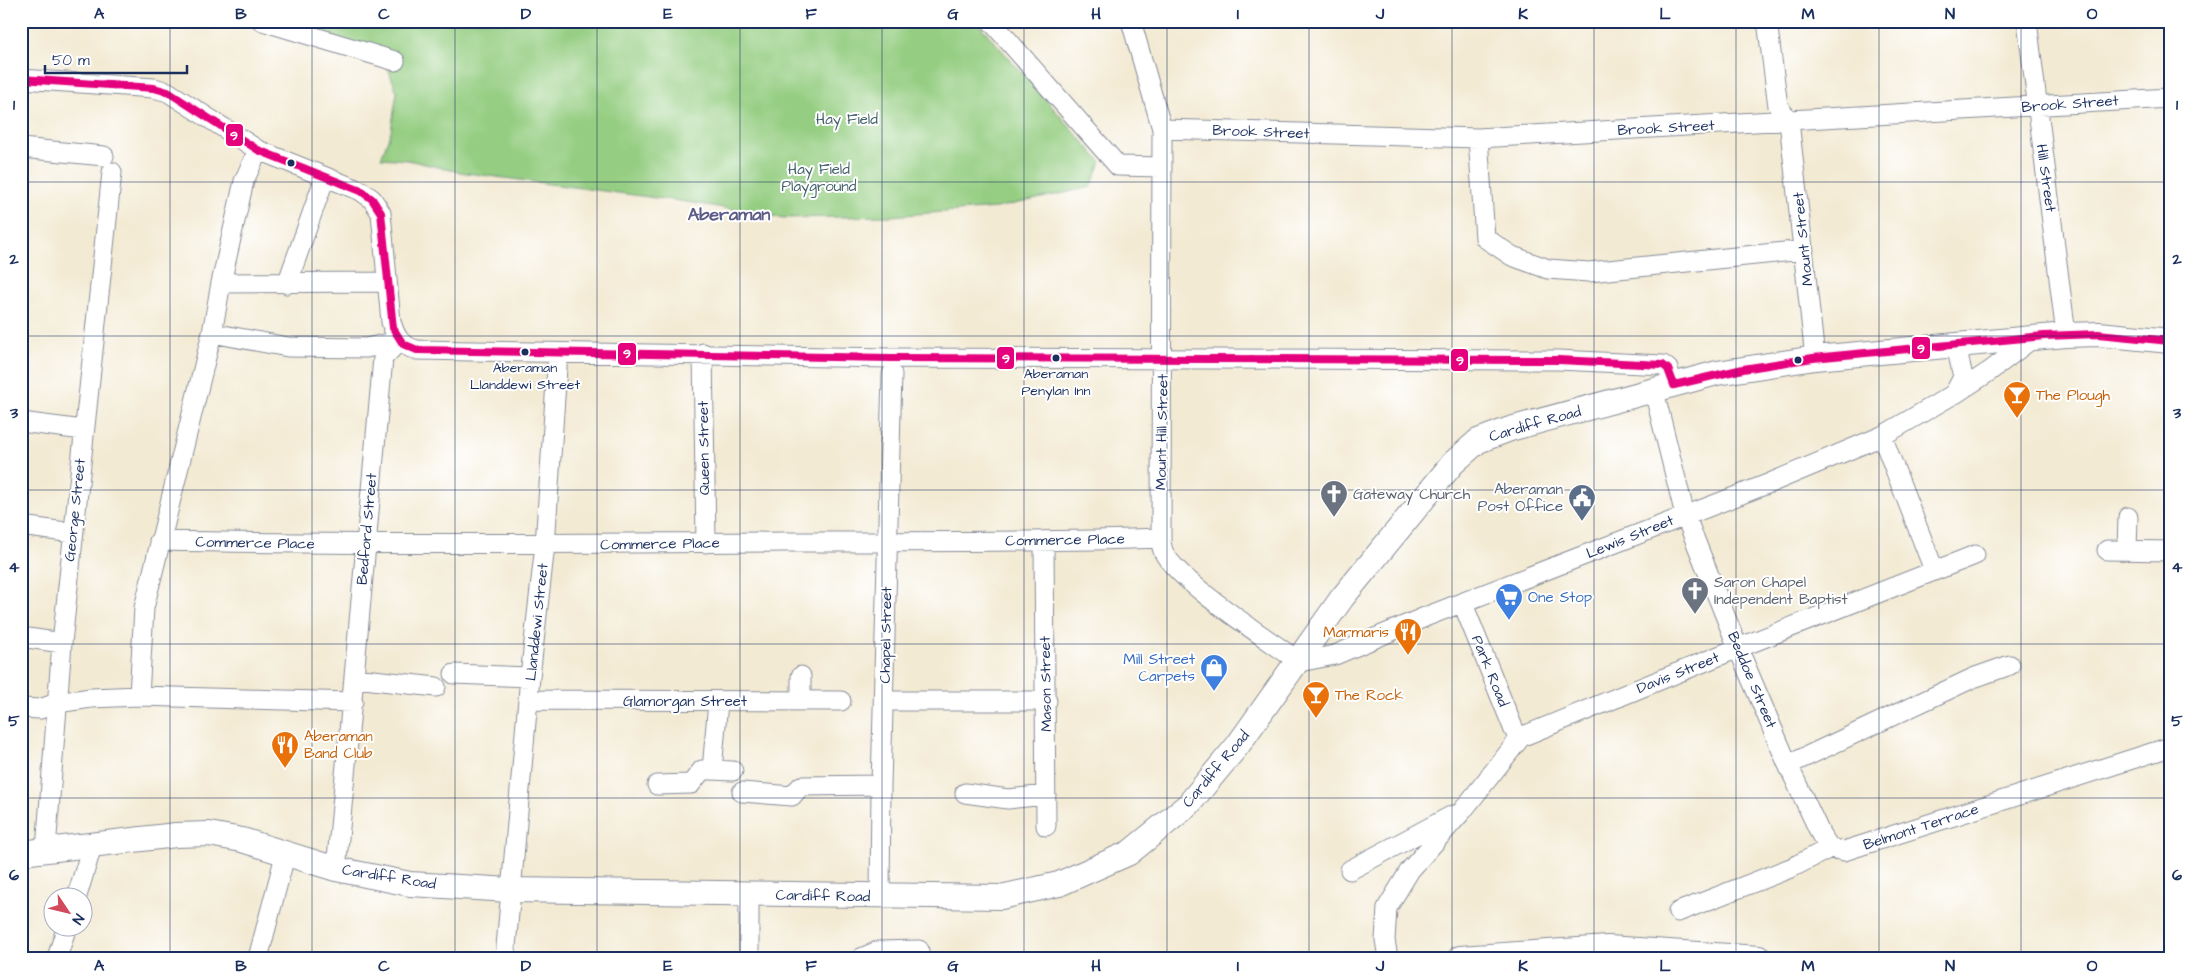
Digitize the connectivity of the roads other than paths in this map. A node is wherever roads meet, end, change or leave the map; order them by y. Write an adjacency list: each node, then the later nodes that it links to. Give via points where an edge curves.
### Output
1 (262, 21): 6 (street)
2 (991, 21): 15 (street, via 1118,166)
3 (1131, 21): 11 (street, Mount Hill Street)
4 (1768, 21): 10 (street, via 1778,106)
5 (2027, 21): 9 (street, Hill Street)
6 (395, 61)
7 (21, 79): 14 (street, via 154,88 168,92)
8 (2170, 98): 9 (street, Brook Street)
9 (2037, 106): 10 (street, Brook Street); 22 (street, Hill Street)
10 (1789, 121): 12 (street, Brook Street); 17 (street, Mount Street)
11 (1162, 129): 12 (street, Brook Street); 15 (street, Mount Hill Street)
12 (1478, 138): 17 (street, via 1485,238 1512,256 1548,269 1589,272)
13 (21, 148): 35 (street, George Street, via 108,164)
14 (258, 150): 16 (street); 19 (street, via 244,181)
15 (1160, 167): 30 (street, Mount Hill Street)
16 (325, 177): 18 (street, via 361,191 372,199 381,213); 20 (street)
17 (1804, 250): 29 (street, Mount Street)
18 (387, 282): 20 (street); 24 (street, via 391,322)
19 (221, 284): 20 (street); 21 (street)
20 (287, 284)
21 (212, 333): 24 (street, via 288,347 366,348); 42 (street)
22 (2066, 335): 23 (main road, Cardiff Road); 25 (main road, Cardiff Road, via 2099,334)
23 (2033, 338): 26 (main road, Cardiff Road); 33 (street, Lewis Street)
24 (399, 341): 27 (street, via 417,350); 46 (street, Bedford Street, via 383,358)
25 (2170, 341)
26 (1956, 345): 29 (main road, Cardiff Road); 33 (street, via 1963,377)
27 (558, 353): 28 (street); 47 (street, Llanddewi Street)
28 (703, 353): 30 (street); 45 (street, Queen Street)
29 (1815, 358): 32 (main road, Cardiff Road, via 1717,374)
30 (1162, 360): 32 (street, Beddoe Street, via 1558,360 1663,365 1668,369); 41 (street, Mount Hill Street)
31 (892, 374): 43 (street, Chapel Street)
32 (1664, 388): 37 (street, Beddoe Street); 57 (main road, Cardiff Road, via 1510,429 1478,441 1453,463 1342,598)
33 (1954, 394): 36 (street, Lewis Street)
34 (21, 422): 35 (street)
35 (83, 430): 40 (street, George Street)
36 (1882, 436): 37 (street, Lewis Street); 52 (street)
37 (1685, 515): 53 (street, Lewis Street); 56 (street, Beddoe Street)
38 (2128, 517): 49 (street)
39 (21, 526): 40 (street)
40 (73, 533): 55 (street, George Street)
41 (1161, 538): 44 (street, Commerce Place); 57 (street, Mount Hill Street, via 1164,552 1180,572)
42 (159, 541): 46 (street, Commerce Place); 64 (street, via 144,608)
43 (888, 542): 44 (street, Commerce Place); 45 (street, Commerce Place); 68 (street, Chapel Street)
44 (1044, 542): 69 (street, Mason Street)
45 (706, 543): 47 (street, Commerce Place)
46 (365, 545): 47 (street, Commerce Place); 62 (street, Bedford Street)
47 (545, 545): 61 (street, Llanddewi Street)
48 (2107, 550): 49 (street)
49 (2127, 550): 50 (street)
50 (2170, 551)
51 (1975, 555): 52 (street, Davis Street)
52 (1934, 570): 56 (street, Davis Street)
53 (1463, 604): 57 (street, Lewis Street, via 1335,655); 74 (street, Park Road, via 1514,730)
54 (21, 637): 55 (street)
55 (62, 643): 72 (street, George Street)
56 (1738, 648): 74 (street, Davis Street); 76 (street, Beddoe Street)
57 (1299, 662): 96 (main road, Cardiff Road, via 1238,745 1188,805 1129,853 1059,884 1001,897)
58 (2010, 665): 76 (street, via 1973,678)
59 (454, 674): 61 (street)
60 (801, 676): 66 (street)
61 (530, 677): 65 (street, Llanddewi Street)
62 (354, 678): 63 (street); 70 (street, Bedford Street)
63 (436, 687)
64 (139, 696): 70 (street); 72 (street)
65 (528, 700): 71 (street, Glamorgan Street); 94 (street, Llanddewi Street)
66 (801, 701): 67 (street, Glamorgan Street); 71 (street, Glamorgan Street)
67 (842, 701)
68 (885, 701): 69 (street); 80 (street, Chapel Street)
69 (1046, 701): 83 (street, Mason Street)
70 (353, 702): 91 (street, Bedford Street)
71 (718, 702): 77 (street)
72 (57, 703): 73 (street, via 40,709); 88 (street, George Street)
73 (21, 708)
74 (1520, 737): 84 (street)
75 (2170, 747): 87 (street, Belmont Terrace, via 1844,851)
76 (1788, 765): 87 (street, Beddoe Street)
77 (712, 770): 78 (street); 79 (street, via 702,770 691,784)
78 (733, 771)
79 (657, 785)
80 (881, 785): 81 (street, via 801,786 792,796); 96 (street, Chapel Street)
81 (742, 792)
82 (964, 793): 83 (street, via 1008,799)
83 (1046, 795): 85 (street, Mason Street)
84 (1463, 810): 92 (street); 99 (street, via 1410,870 1387,908)
85 (1046, 826)
86 (93, 843): 88 (main road, Cardiff Road); 89 (main road, Cardiff Road, via 176,834 209,834); 93 (street)
87 (1830, 848): 97 (street, Belmont Terrace, via 1793,867)
88 (46, 849): 90 (main road, Cardiff Road)
89 (286, 852): 91 (main road, Cardiff Road); 102 (street)
90 (21, 853)
91 (336, 869): 94 (main road, Cardiff Road, via 410,884)
92 (1350, 870)
93 (79, 886)
94 (510, 890): 95 (main road, Cardiff Road); 103 (street, Llanddewi Street)
95 (749, 894): 96 (main road, Cardiff Road); 104 (street)
96 (880, 897)
97 (1678, 912)
98 (64, 936): 101 (street)
99 (1386, 949)
100 (919, 950): 105 (street, via 878,951)
101 (57, 958)
102 (258, 958)
103 (505, 958)
104 (749, 958)
105 (861, 958)
106 (1460, 958): 107 (main road, via 1608,948)
107 (1759, 958)

